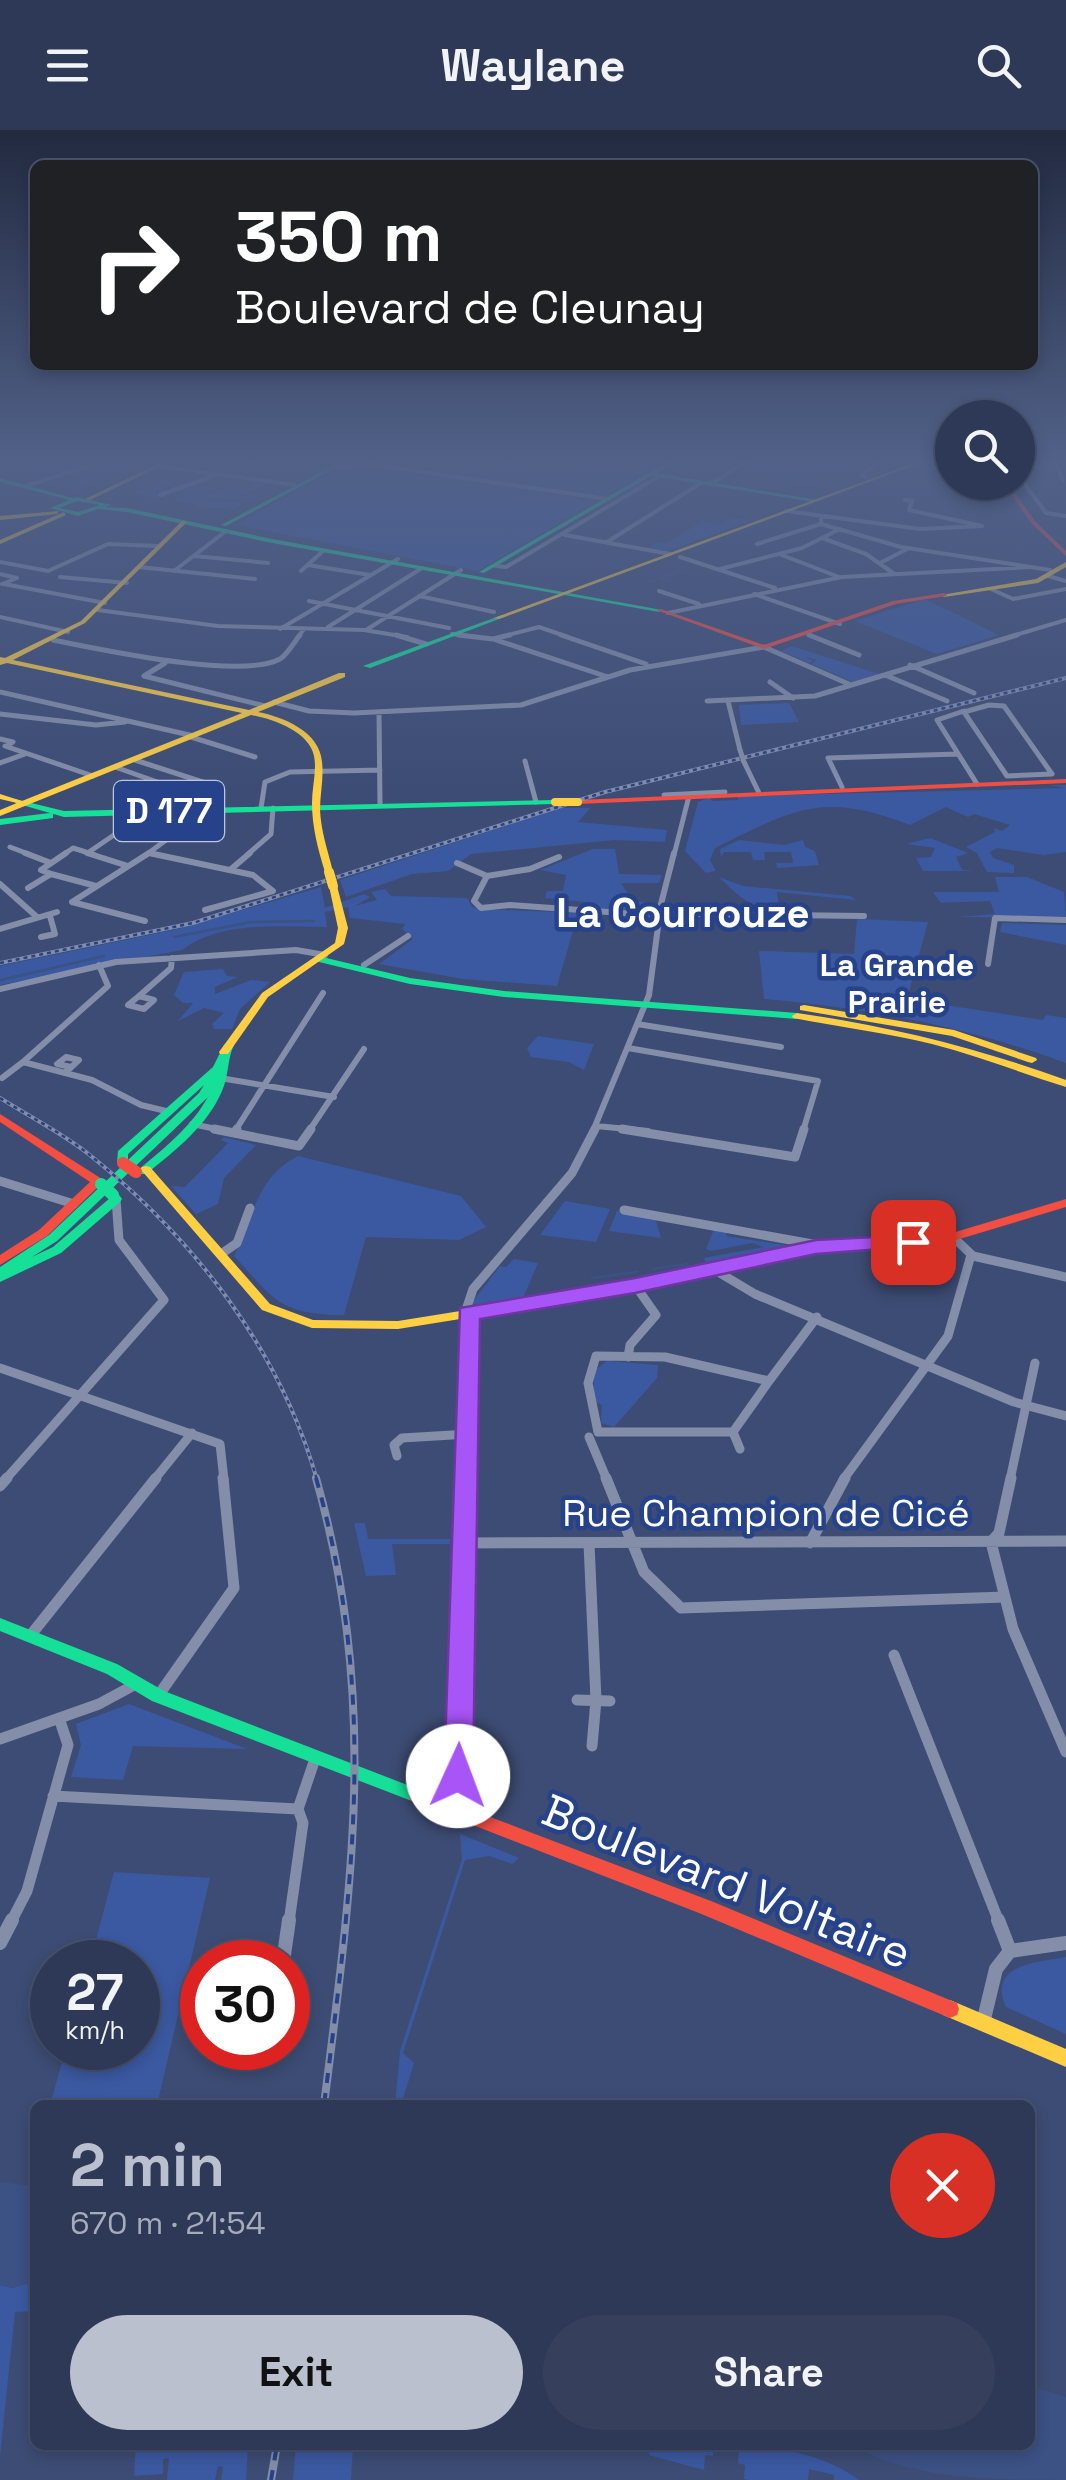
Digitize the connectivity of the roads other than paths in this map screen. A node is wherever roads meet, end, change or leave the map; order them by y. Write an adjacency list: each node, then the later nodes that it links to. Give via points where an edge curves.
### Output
1 (0, 574): 19 (street, via 17,578)
2 (134, 574): 18 (main road)
3 (201, 574): 17 (street)
4 (362, 574): 14 (street)
5 (413, 574): 33 (street)
6 (477, 574): 27 (street)
7 (487, 574): 21 (main road)
8 (488, 574): 25 (main road)
9 (620, 574): 25 (main road)
10 (734, 574): 22 (street)
11 (833, 574): 16 (street)
12 (885, 574): 16 (street)
13 (1047, 574): 23 (main road)
14 (370, 575): 30 (street)
15 (60, 577): 18 (street)
16 (842, 577): 22 (street)
17 (255, 579)
18 (127, 583): 32 (main road)
19 (2, 584): 32 (street)
20 (1066, 585): 23 (street, via 1013,599)
21 (534, 588): 25 (main road); 29 (main road, via 545,592)
22 (777, 588): 26 (street)
23 (991, 589): 39 (main road, via 895,602)
24 (659, 591): 31 (street)
25 (565, 592): 29 (main road); 34 (main road)
26 (752, 594): 31 (street); 39 (street)
27 (419, 596): 35 (street); 36 (street)
28 (308, 601): 30 (street)
29 (543, 601): 35 (main road)
30 (322, 604): 33 (street); 41 (street)
31 (702, 605): 34 (street)
32 (101, 606): 41 (street); 45 (main road)
33 (355, 610): 36 (street); 40 (street)
34 (668, 613): 50 (main road)
35 (496, 615): 44 (main road)
36 (389, 616): 43 (street); 44 (street)
37 (0, 618): 45 (street)
38 (1066, 620): 55 (street)
39 (840, 624): 46 (main road)
40 (326, 628): 42 (street); 43 (street)
41 (280, 629): 42 (street)
42 (304, 629): 53 (street, via 282,658)
43 (366, 630): 49 (street, via 407,636)
44 (455, 631): 47 (street); 49 (main road)
45 (68, 632): 48 (main road)
46 (809, 635): 50 (main road); 51 (street)
47 (493, 639): 54 (street, via 540,628); 57 (street)
48 (53, 640): 52 (main road); 53 (street)
49 (418, 647): 65 (main road)
50 (764, 647): 54 (street); 59 (street)
51 (860, 655)
52 (1, 661): 68 (main road)
53 (164, 664): 65 (street, via 144,676)
54 (650, 665): 57 (street)
55 (910, 666): 56 (street); 61 (street)
56 (884, 674): 59 (street); 66 (street)
57 (608, 676): 69 (street, via 532,703)
58 (770, 682): 63 (street)
59 (851, 685): 63 (street)
60 (0, 692): 71 (street)
61 (974, 693)
62 (707, 700): 64 (street)
63 (795, 700): 64 (street)
64 (728, 701): 90 (street, bridge)
65 (275, 702): 68 (main road); 69 (street, via 313,712)
66 (947, 702)
67 (964, 711): 67 (street, via 1007,776 1052,774 1004,706); 75 (street, via 936,720)
68 (250, 712): 72 (main road); 82 (main road, via 308,733 318,747)
69 (379, 713): 81 (street)
70 (0, 714): 71 (street, via 96,726)
71 (133, 720): 72 (street)
72 (192, 736): 76 (street); 77 (main road)
73 (2, 743): 74 (street)
74 (26, 753): 79 (street); 83 (street)
75 (957, 754): 85 (street); 88 (street, via 828,758)
76 (255, 757)
77 (135, 760): 80 (main road); 87 (street)
78 (526, 761): 94 (street)
79 (0, 763)
80 (114, 768): 83 (main road); 86 (street)
81 (380, 770): 82 (street); 96 (street)
82 (318, 771): 97 (main road); 98 (street, via 266,781)
83 (90, 777): 95 (main road)
84 (1066, 780): 85 (main road)
85 (976, 783): 88 (main road); 90 (main road)
86 (163, 784)
87 (215, 786)
88 (842, 787): 90 (main road)
89 (725, 792): 90 (main road); 91 (main road, D 177); 92 (street)
90 (759, 792): 92 (main road, D 177)
91 (664, 795): 92 (street); 93 (main road, D 177)
92 (689, 796): 93 (main road, D 177); 120 (street)
93 (626, 800): 94 (main road, D 177, bridge)
94 (536, 802): 96 (main road, D 177)
95 (13, 804): 100 (main road, D 177); 101 (main road)
96 (380, 804): 97 (main road, D 177)
97 (318, 806): 98 (main road, D 177); 129 (main road, via 342,938)
98 (267, 808): 99 (main road, D 177); 111 (street, via 271,834)
99 (206, 810): 100 (main road, D 177); 106 (street)
100 (61, 814): 101 (main road)
101 (44, 817): 102 (main road)
102 (0, 822)
103 (133, 822): 105 (street)
104 (10, 847): 108 (street)
105 (89, 852): 108 (street, via 73,848); 110 (street)
106 (150, 853): 110 (street); 111 (street)
107 (559, 857): 113 (street)
108 (51, 863): 112 (street, via 41,870)
109 (457, 864): 113 (street)
110 (128, 866): 115 (street)
111 (230, 870): 119 (street, via 253,875 273,890)
112 (51, 874): 115 (street); 116 (street)
113 (487, 876): 118 (street, via 474,901)
114 (0, 884): 122 (street)
115 (96, 886): 124 (street, via 72,902)
116 (28, 888)
117 (485, 896): 118 (street)
118 (480, 908): 120 (street)
119 (204, 910)
120 (662, 911): 121 (street); 137 (street)
121 (864, 916)
122 (37, 917): 126 (street); 128 (street, via 54,914 54,934)
123 (995, 918): 125 (street); 131 (street)
124 (145, 920)
125 (1066, 920)
126 (0, 929)
127 (408, 936): 133 (street)
128 (41, 937)
129 (322, 957): 130 (street, via 290,951); 133 (main road); 137 (main road, via 468,992); 142 (main road, via 265,995)
130 (172, 958): 132 (street); 136 (street, via 171,968)
131 (988, 964)
132 (99, 965): 134 (street); 143 (street, via 108,986)
133 (364, 965): 137 (main road, via 459,984)
134 (0, 989)
135 (323, 992): 148 (street)
136 (138, 996)
137 (645, 1006): 138 (street); 147 (main road, via 770,1012 906,1034)
138 (637, 1024): 139 (street); 140 (street)
139 (781, 1047)
140 (628, 1048): 153 (street); 153 (street, via 818,1080 795,1157)
141 (364, 1050): 149 (street)
142 (227, 1052): 144 (main road); 146 (main road); 152 (main road)
143 (23, 1062): 145 (street); 150 (street, via 68,1070)
144 (214, 1070): 150 (main road); 152 (main road)
145 (2, 1078)
146 (226, 1079): 148 (street); 152 (main road)
147 (1066, 1080)
148 (264, 1086): 149 (street); 154 (street)
149 (334, 1097): 154 (street, via 299,1146)
150 (166, 1111): 155 (main road, bridge, via 119,1156)
151 (0, 1117): 157 (main road)
152 (189, 1117): 154 (street); 155 (main road); 169 (main road, via 53,1238)
153 (596, 1126): 172 (street, via 572,1173 472,1289)
154 (234, 1133)
155 (140, 1172): 165 (main road)
156 (0, 1181): 160 (street)
157 (99, 1183): 158 (main road, bridge); 160 (main road)
158 (114, 1197): 169 (main road, via 57,1250); 179 (street, via 119,1240 164,1300)
159 (1066, 1203): 163 (main road)
160 (74, 1204): 167 (main road)
161 (250, 1208): 165 (street, via 237,1243)
162 (624, 1210): 164 (street)
163 (953, 1237): 164 (main road); 166 (street)
164 (826, 1245): 168 (main road)
165 (221, 1254): 172 (main road, via 266,1308 294,1320 398,1325)
166 (971, 1256): 170 (street); 176 (street, via 948,1336)
167 (0, 1262)
168 (713, 1269): 171 (main road); 173 (street, via 755,1294)
169 (0, 1276)
170 (1066, 1277)
171 (635, 1286): 172 (main road); 174 (street, via 656,1315)
172 (468, 1313): 184 (street)
173 (817, 1317): 176 (street); 178 (street)
174 (628, 1356): 178 (street); 182 (street, via 596,1356 590,1363 589,1402 598,1432)
175 (1035, 1363): 180 (street)
176 (928, 1364): 180 (street); 192 (street, via 845,1476)
177 (0, 1368): 179 (street)
178 (768, 1380): 182 (street)
179 (81, 1395): 183 (street); 188 (street)
180 (1026, 1406): 181 (street); 190 (street, via 999,1533)
181 (1066, 1416)
182 (733, 1432): 186 (street)
183 (192, 1433): 197 (street); 200 (street, via 222,1448 234,1588)
184 (468, 1434): 187 (street, via 402,1438 394,1445); 191 (street)
185 (589, 1437): 194 (street)
186 (740, 1449)
187 (396, 1456)
188 (0, 1486)
189 (1066, 1541): 190 (street, Rue Champion de Cicé)
190 (990, 1542): 192 (street, Rue Champion de Cicé); 195 (street)
191 (467, 1543): 193 (street, Rue Champion de Cicé); 211 (street, via 458,1776)
192 (810, 1543): 194 (street, Rue Champion de Cicé)
193 (589, 1544): 194 (street, Rue Champion de Cicé); 202 (street)
194 (633, 1544): 195 (street, via 644,1572 684,1608)
195 (1005, 1597): 207 (street)
196 (0, 1624): 197 (main road, Boulevard Voltaire)
197 (30, 1636): 199 (main road, Boulevard Voltaire)
198 (894, 1655): 215 (street)
199 (136, 1684): 200 (main road, Boulevard Voltaire); 204 (street)
200 (158, 1696): 208 (main road, Boulevard Voltaire)
201 (576, 1700): 202 (street)
202 (596, 1700): 203 (street); 206 (street)
203 (610, 1700)
204 (59, 1718): 205 (street); 209 (street, via 68,1744)
205 (0, 1740)
206 (592, 1746)
207 (1066, 1752)
208 (315, 1759): 210 (street); 211 (main road, Boulevard Voltaire)
209 (53, 1796): 210 (street); 213 (street, via 27,1890)
210 (298, 1809): 212 (street, via 303,1823)
211 (449, 1809): 216 (main road, Boulevard Voltaire)
212 (286, 1940)
213 (0, 1943)
214 (1066, 1943): 215 (street)
215 (1010, 1952): 216 (street, via 996,1969)
216 (983, 2023): 217 (main road, Boulevard Voltaire)
217 (1066, 2058)

